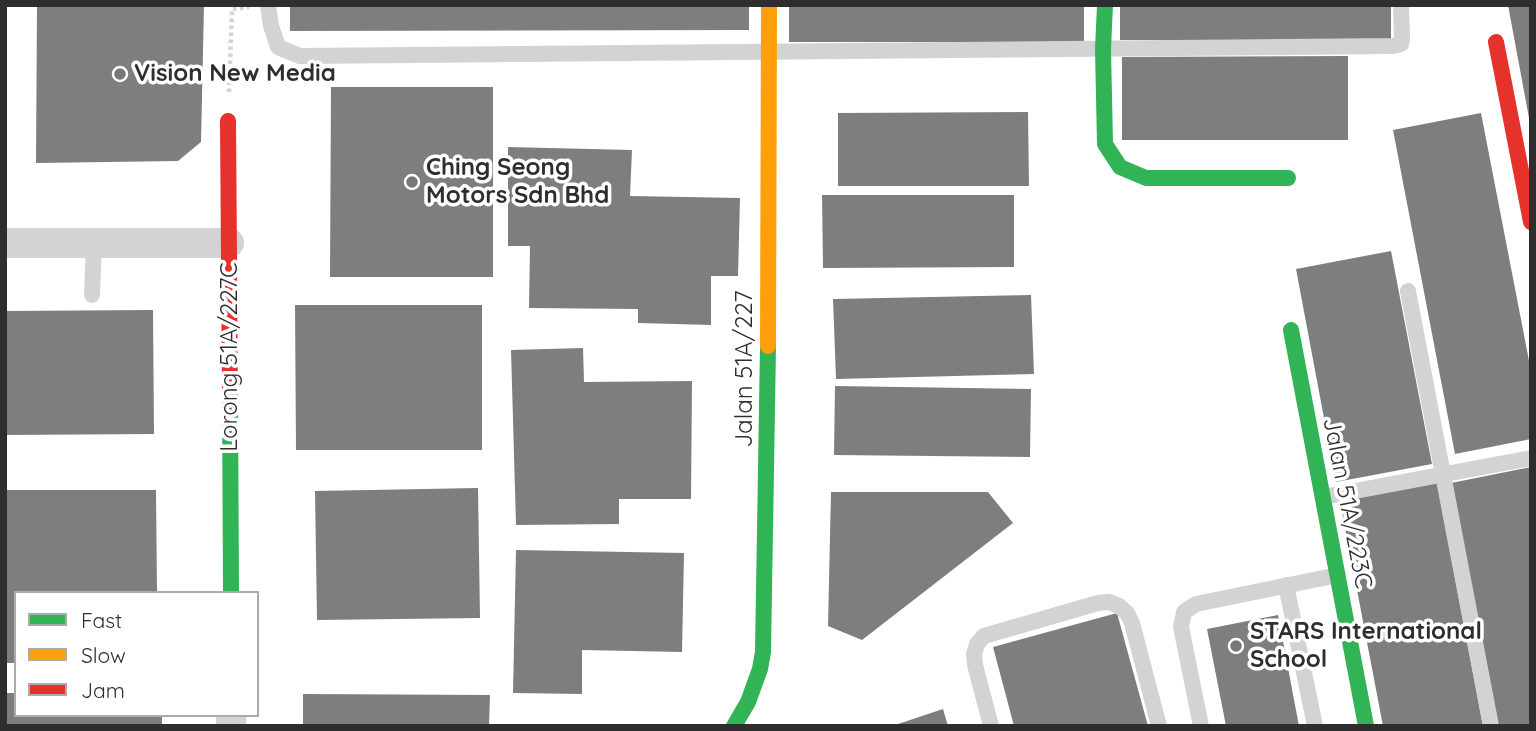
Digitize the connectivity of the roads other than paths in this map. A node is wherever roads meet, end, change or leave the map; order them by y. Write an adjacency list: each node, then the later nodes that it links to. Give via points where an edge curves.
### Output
1 (268, 5): 7 (lane, via 278,47 300,56)
2 (769, 5): 7 (street, Jalan 51A/227)
3 (1105, 5): 6 (street)
4 (1401, 5): 6 (lane, via 1402,39 1393,46)
5 (1496, 42): 10 (street)
6 (1103, 49): 7 (lane); 9 (street, via 1105,144 1120,167 1146,178)
7 (769, 51): 23 (street, Jalan 51A/227, via 763,652 748,702)
8 (228, 121): 13 (street, Lorong 51A/227C)
9 (1288, 178)
10 (1531, 222)
11 (5, 243): 12 (street)
12 (93, 243): 13 (street); 15 (lane)
13 (229, 243): 22 (street, Lorong 51A/227C)
14 (1408, 291): 18 (lane)
15 (92, 295)
16 (1291, 330): 19 (street, Jalan 51A/223C)
17 (1531, 458): 18 (lane)
18 (1443, 474): 19 (lane); 29 (lane)
19 (1322, 497): 20 (street, Jalan 51A/223C)
20 (1338, 575): 21 (lane); 28 (street, Jalan 51A/223C)
21 (1286, 585): 26 (lane, via 1196,604 1184,612 1181,627); 27 (lane)
22 (231, 591)
23 (734, 726)
24 (991, 726): 25 (lane, via 974,654 984,636 1109,602 1127,613 1132,622)
25 (1159, 726)
26 (1201, 726)
27 (1315, 726)
28 (1366, 726)
29 (1491, 726)

